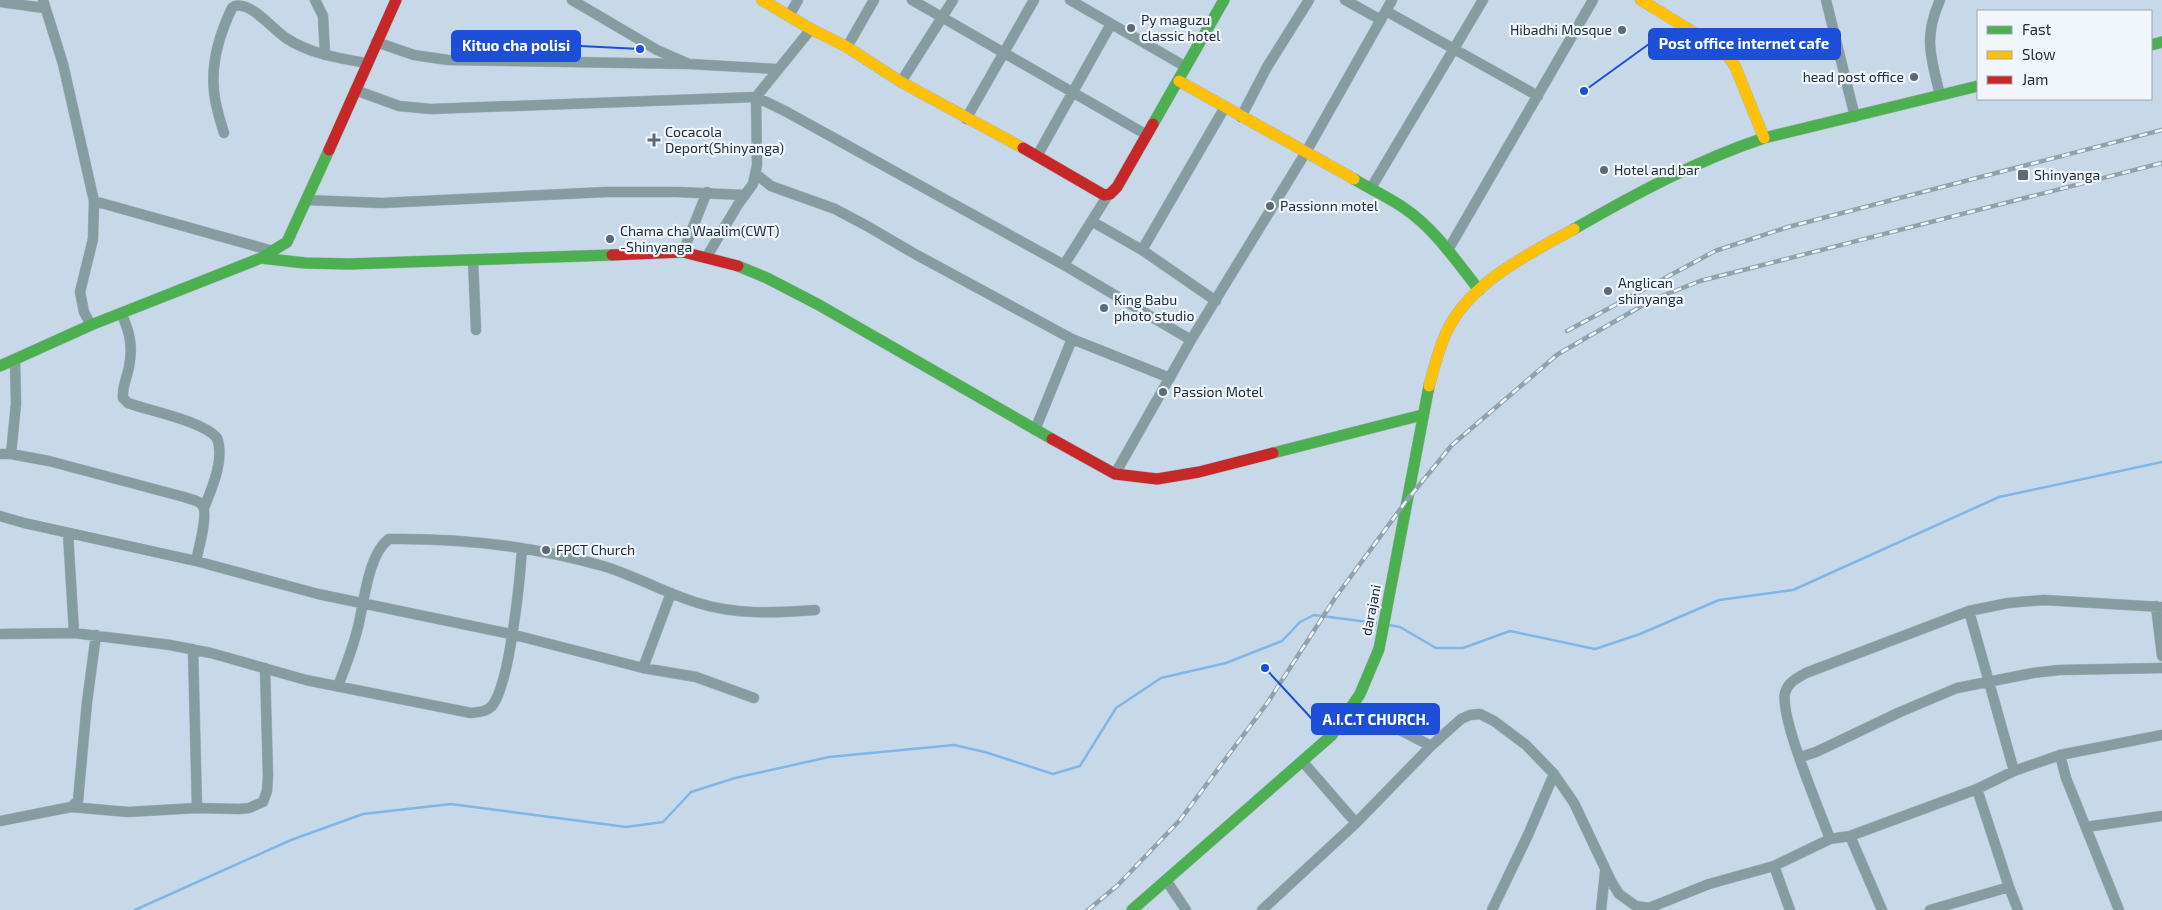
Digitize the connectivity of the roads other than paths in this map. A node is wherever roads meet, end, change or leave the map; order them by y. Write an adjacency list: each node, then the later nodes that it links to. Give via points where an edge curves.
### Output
1 (315, 0): 31 (street, via 323,16)
2 (396, 0): 27 (main road)
3 (572, 0): 33 (street, via 657,50)
4 (762, 0): 22 (main road)
5 (798, 0): 22 (street)
6 (874, 0): 28 (street)
7 (912, 0): 24 (street)
8 (953, 0): 24 (street)
9 (1034, 0): 30 (street)
10 (1070, 0): 25 (street)
11 (1224, 0): 34 (main road)
12 (1309, 0): 45 (street)
13 (1345, 0): 23 (street)
14 (1392, 0): 23 (street)
15 (1483, 0): 29 (street)
16 (1593, 0): 42 (street)
17 (1641, 0): 50 (main road, via 1724,51 1735,66)
18 (1826, 0): 46 (street)
19 (1940, 0): 41 (street, via 1930,26 1929,39)
20 (0, 2): 21 (street, via 26,7)
21 (44, 4): 59 (street, via 63,64)
22 (789, 16): 26 (main road)
23 (1384, 16): 29 (street); 51 (street)
24 (942, 18): 30 (street); 37 (street)
25 (1110, 24): 34 (street); 40 (street)
26 (810, 29): 28 (main road); 35 (street)
27 (376, 42): 32 (main road); 33 (street, via 414,55 439,59)
28 (847, 47): 37 (main road)
29 (1454, 48): 42 (street); 54 (street)
30 (1004, 51): 40 (street); 47 (street)
31 (325, 55): 32 (street); 48 (street, via 285,37 247,7 235,6 221,32 214,78 214,94)
32 (366, 63): 39 (main road)
33 (689, 64): 35 (street)
34 (1186, 67): 36 (main road)
35 (777, 68): 43 (street)
36 (1179, 81): 44 (main road); 49 (main road)
37 (901, 82): 47 (main road)
38 (1977, 86): 41 (main road, darajani)
39 (356, 90): 43 (street, via 399,106 431,109); 58 (main road)
40 (1072, 91): 49 (street); 52 (street)
41 (1940, 95): 46 (main road, darajani)
42 (1538, 96): 63 (street)
43 (756, 97): 53 (street); 70 (street)
44 (1225, 107): 45 (main road); 62 (street)
45 (1241, 116): 51 (main road)
46 (1855, 117): 50 (main road, darajani)
47 (966, 119): 52 (main road)
48 (224, 133)
49 (1146, 135): 57 (main road, via 1117,187)
50 (1764, 138): 71 (main road, darajani, via 1734,148 1638,192 1512,264)
51 (1306, 152): 54 (main road); 72 (street)
52 (1038, 156): 57 (main road, via 1100,194)
53 (756, 174): 56 (street, via 754,184); 76 (street, via 772,186 835,209)
54 (1371, 188): 63 (main road, via 1405,208)
55 (707, 192): 56 (street); 58 (street, via 597,192 382,203); 65 (street)
56 (745, 195): 66 (street)
57 (1108, 195): 60 (street)
58 (306, 200): 61 (main road)
59 (94, 201): 64 (street); 74 (street, via 93,239 80,292 84,312)
60 (1093, 222): 62 (street); 70 (street)
61 (287, 242): 64 (main road); 69 (main road)
62 (1142, 250): 72 (street)
63 (1448, 250): 71 (main road)
64 (273, 251): 67 (main road)
65 (683, 252): 66 (main road); 68 (main road)
66 (707, 256): 82 (main road, via 757,275 817,304)
67 (261, 258): 69 (main road); 73 (main road)
68 (473, 260): 69 (main road); 75 (street)
69 (305, 263)
70 (1064, 265): 77 (street)
71 (1478, 290): 81 (main road, darajani, via 1443,339)
72 (1216, 301): 77 (street)
73 (121, 313): 74 (main road); 86 (street, via 132,344 123,398 128,403 203,428 217,438 219,454)
74 (91, 325): 78 (main road)
75 (476, 330)
76 (1072, 339): 80 (street); 82 (street)
77 (1191, 340): 80 (street)
78 (15, 360): 79 (main road); 84 (street, via 16,404)
79 (0, 366)
80 (1170, 378): 85 (street)
81 (1422, 415): 85 (main road, via 1199,472 1156,479); 108 (main road, darajani, via 1379,648 1367,683)
82 (1035, 430): 85 (main road)
83 (0, 454): 84 (street)
84 (11, 454): 86 (street, via 184,497 202,504)
85 (1116, 474)
86 (204, 508): 90 (street)
87 (0, 516): 88 (street)
88 (68, 533): 90 (street); 96 (street)
89 (522, 548): 91 (street, via 602,566 635,576); 92 (street, via 461,541 389,539 373,561); 98 (street)
90 (196, 562): 92 (street, via 318,594)
91 (671, 593): 94 (street, via 722,609 750,613); 103 (street)
92 (364, 602): 98 (street); 106 (street)
93 (2159, 606): 95 (street, via 2044,600); 101 (street)
94 (815, 610)
95 (1969, 611): 105 (street); 112 (street, via 1835,661 1791,682 1785,693 1786,708)
96 (74, 633): 97 (street); 99 (street)
97 (0, 634)
98 (511, 634): 103 (street); 106 (street, via 500,689 490,708 484,711 471,713)
99 (96, 635): 100 (street); 117 (street, via 78,801)
100 (194, 649): 102 (street); 118 (street)
101 (2162, 656)
102 (265, 668): 106 (street); 118 (street, via 268,776 265,798 258,806 249,808)
103 (643, 668): 107 (street, via 696,677)
104 (2162, 668): 105 (street, via 2059,670)
105 (1990, 681): 112 (street, via 1930,698); 114 (street)
106 (338, 686)
107 (754, 698)
108 (1354, 706): 110 (street); 113 (main road, darajani, via 1332,735)
109 (2162, 735): 111 (street)
110 (1431, 746): 115 (street, via 1462,719 1480,714 1494,720 1526,745); 121 (street)
111 (2060, 755): 114 (street); 122 (street)
112 (1800, 757): 124 (street)
113 (1303, 762): 121 (street); 127 (main road, darajani)
114 (2014, 770): 116 (street)
115 (1554, 774): 126 (street, via 1574,804); 133 (street)
116 (1977, 789): 123 (street); 128 (street)
117 (72, 807): 118 (street, via 128,812); 120 (street)
118 (197, 808)
119 (2162, 816): 122 (street)
120 (0, 821)
121 (1356, 823): 132 (street)
122 (2086, 827): 139 (street)
123 (1850, 836): 124 (street); 136 (street)
124 (1830, 840): 125 (street)
125 (1774, 866): 129 (street, via 1709,884); 135 (street)
126 (1605, 872): 129 (street, via 1619,894 1636,906); 134 (street)
127 (1166, 880): 130 (main road, darajani); 131 (street)
128 (2009, 887): 137 (street); 138 (street)
129 (1647, 909)
130 (1132, 910)
131 (1186, 910)
132 (1262, 910)
133 (1492, 910)
134 (1600, 910)
135 (1790, 910)
136 (1882, 910)
137 (1930, 910)
138 (2018, 910)
139 (2119, 910)

